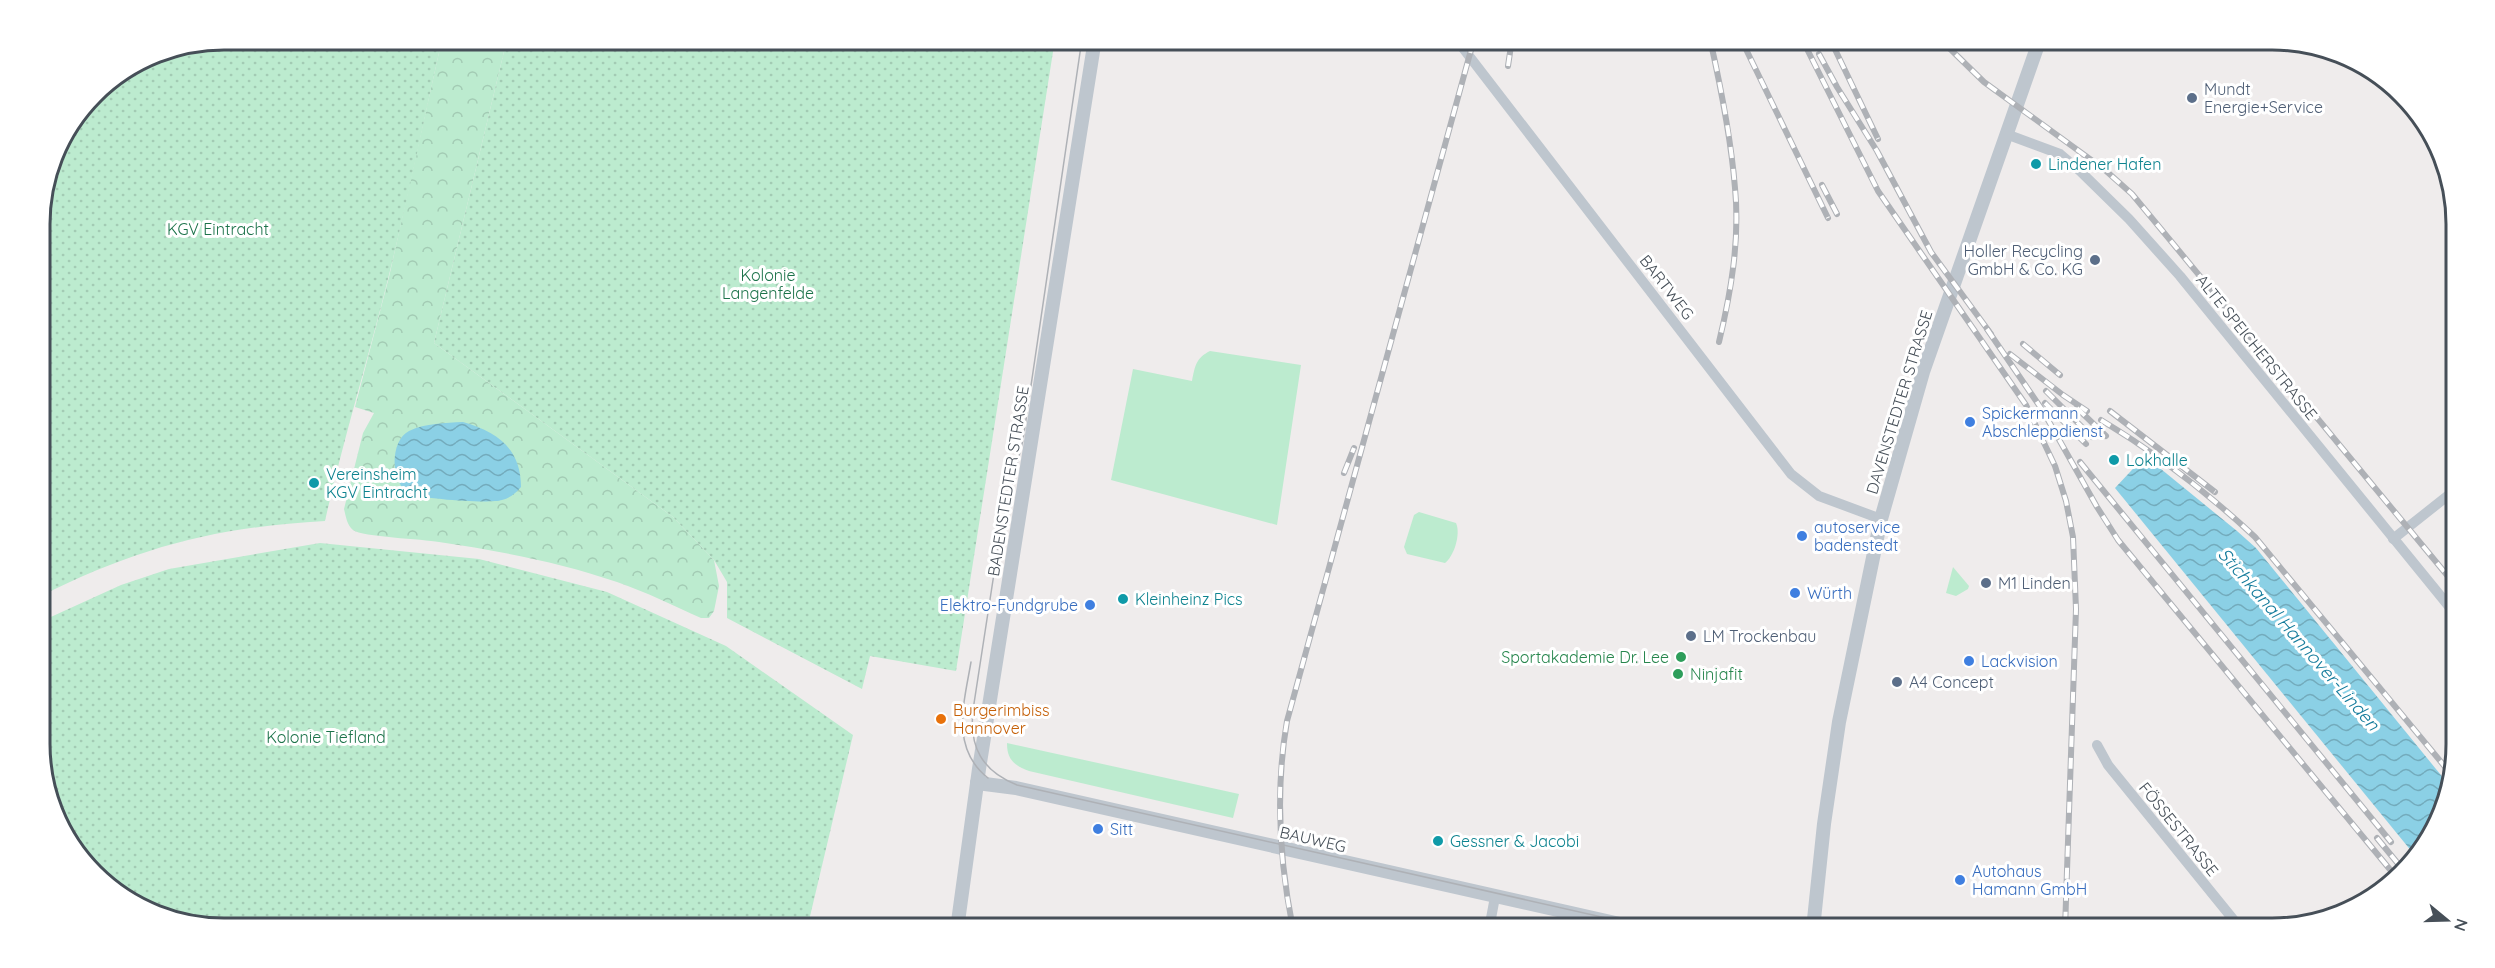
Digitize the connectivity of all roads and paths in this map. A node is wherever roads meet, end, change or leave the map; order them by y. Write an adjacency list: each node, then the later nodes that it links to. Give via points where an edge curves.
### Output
1 (1093, 50): 10 (street, BADENSTEDTER STRASSE)
2 (1464, 50): 6 (street, BARTWEG, via 1791,474 1819,496)
3 (2036, 50): 4 (street, DAVENSTEDTER STRASSE)
4 (2006, 134): 6 (street, DAVENSTEDTER STRASSE, via 1923,372); 7 (street, ALTE SPEICHERSTRASSE, via 2060,154 2129,219 2180,276)
5 (2446, 497): 7 (street)
6 (1881, 519): 15 (street, DAVENSTEDTER STRASSE, via 1838,730)
7 (2393, 539): 8 (street, ALTE SPEICHERSTRASSE)
8 (2446, 603)
9 (2097, 745): 16 (street, FÖSSESTRASSE, via 2108,765)
10 (977, 783): 11 (street, BAUWEG, via 1016,788); 12 (street, BADENSTEDTER STRASSE)
11 (1496, 897): 13 (street); 14 (street, BAUWEG)
12 (959, 918)
13 (1491, 918)
14 (1575, 918)
15 (1814, 918)
16 (2232, 918)

